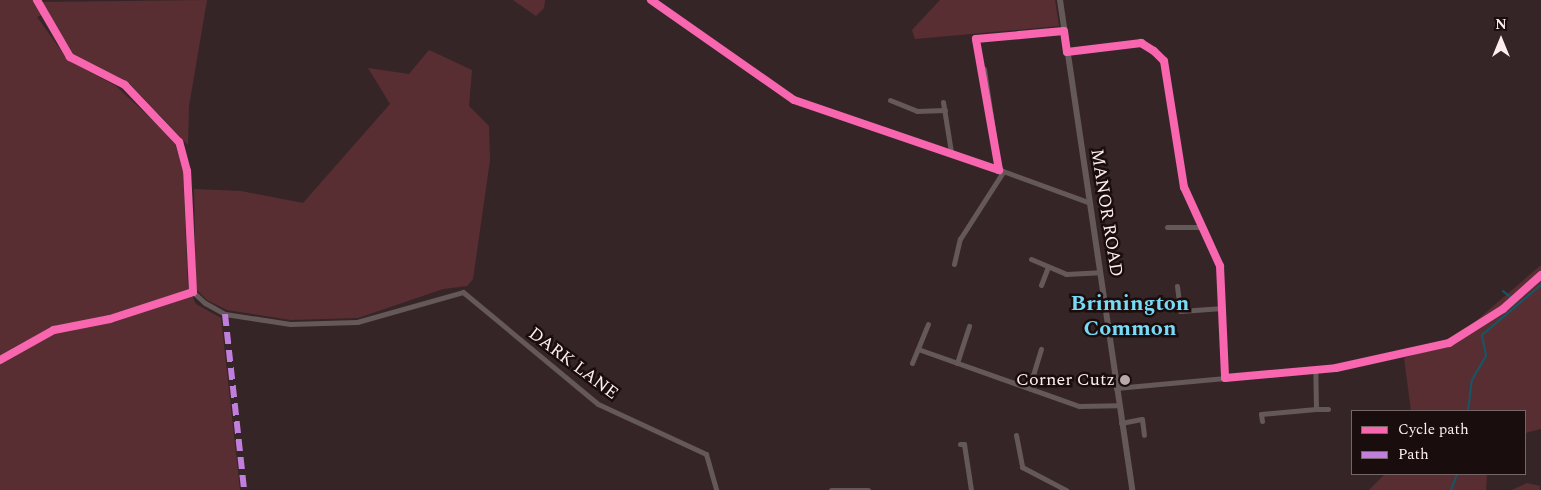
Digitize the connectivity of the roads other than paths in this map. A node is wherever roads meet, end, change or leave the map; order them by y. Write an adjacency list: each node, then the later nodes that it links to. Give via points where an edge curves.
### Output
1 (38, 0): 40 (street, DARK LANE, via 70,58 125,85 179,142 187,171 193,292 225,314 290,324 357,322 454,291 468,294 502,328 598,404 706,454)
2 (1060, 0): 3 (street, MANOR ROAD)
3 (1064, 31): 4 (street); 5 (street, MANOR ROAD)
4 (976, 39)
5 (1067, 52): 11 (street, MANOR ROAD); 13 (street, via 1140,43 1164,61 1184,187)
6 (979, 65): 10 (street, via 984,69)
7 (890, 100): 9 (street, via 917,111)
8 (943, 102): 9 (street)
9 (945, 110): 10 (street, via 951,152)
10 (1001, 171): 11 (street); 15 (street, via 960,239)
11 (1088, 202): 17 (street, MANOR ROAD)
12 (1167, 227): 13 (street)
13 (1202, 227): 20 (street, via 1220,266)
14 (1031, 259): 16 (street)
15 (954, 264)
16 (1048, 267): 17 (street, via 1072,275); 18 (street)
17 (1100, 272): 31 (street, MANOR ROAD)
18 (1041, 285)
19 (1177, 286): 20 (street, via 1180,311)
20 (1223, 308): 29 (street)
21 (928, 324): 23 (street)
22 (969, 326): 26 (street)
23 (918, 349): 25 (street); 26 (street)
24 (1041, 349): 30 (street)
25 (912, 363)
26 (957, 363): 30 (street)
27 (1336, 368): 28 (street)
28 (1315, 370): 29 (street); 33 (street)
29 (1225, 378): 31 (street)
30 (1029, 388): 32 (street, via 1079,406)
31 (1116, 388): 32 (street, MANOR ROAD)
32 (1118, 405): 36 (street, MANOR ROAD)
33 (1316, 409): 34 (street); 35 (street, via 1261,414)
34 (1328, 409)
35 (1262, 421)
36 (1121, 423): 37 (street, via 1142,419); 45 (street, MANOR ROAD)
37 (1144, 435)
38 (1016, 436): 44 (street, via 1022,467)
39 (960, 444): 43 (street, via 964,444)
40 (716, 490)
41 (831, 490): 42 (street)
42 (868, 490)
43 (971, 490)
44 (1066, 490)
45 (1132, 490)

